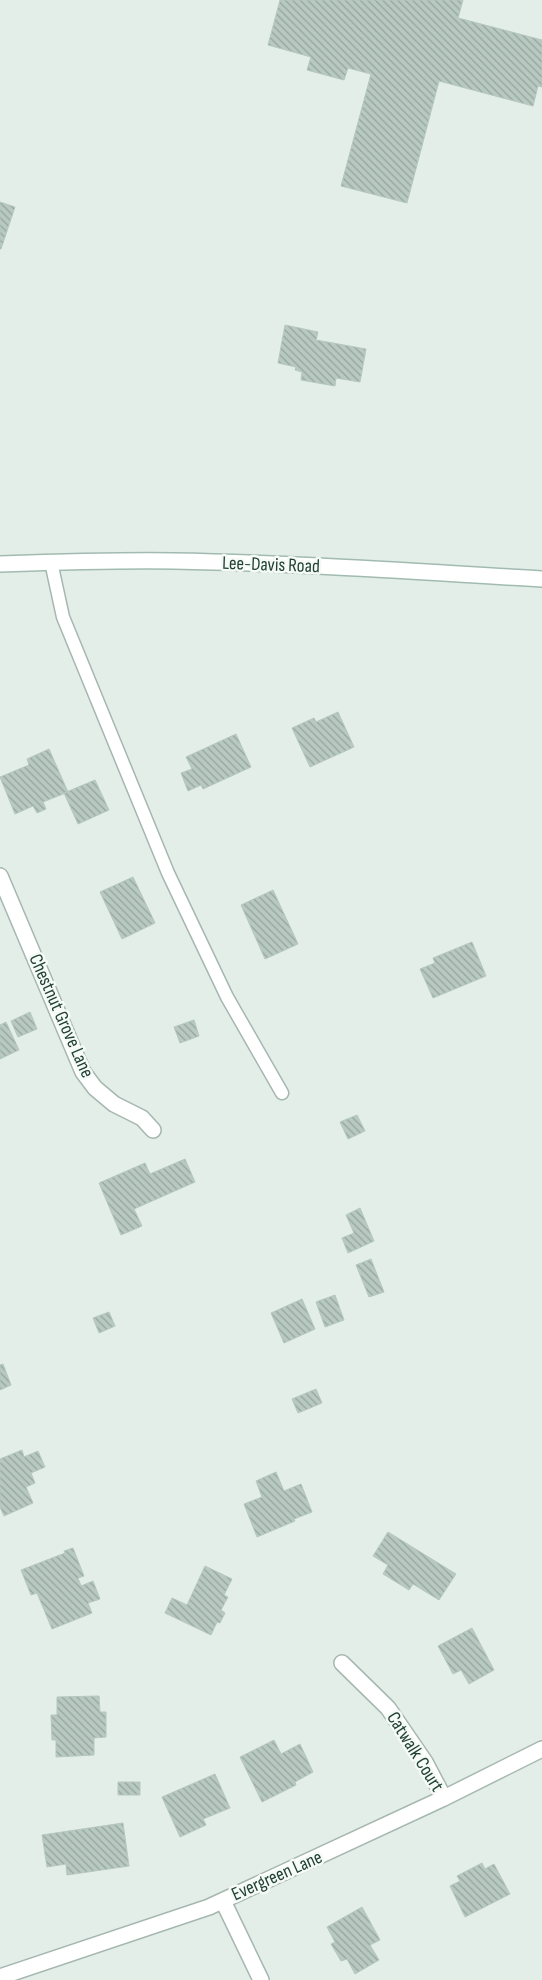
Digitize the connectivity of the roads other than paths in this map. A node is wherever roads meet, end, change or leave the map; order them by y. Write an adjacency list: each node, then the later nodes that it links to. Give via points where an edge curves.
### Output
1 (52, 562): 2 (street, Lee-Davis Road); 3 (street, Lee-Davis Road, via 176,561); 5 (lane, via 63,617 168,873 227,997)
2 (0, 564)
3 (542, 579)
4 (0, 876): 6 (street, Chestnut Grove Lane, via 83,1072 95,1088 114,1104 142,1118)
5 (282, 1093)
6 (153, 1130)
7 (342, 1663): 9 (street, Catwalk Court, via 388,1708)
8 (542, 1749): 9 (street, Evergreen Lane)
9 (444, 1798): 10 (street, Evergreen Lane)
10 (223, 1901): 11 (street, Evergreen Lane); 12 (street)
11 (0, 1977)
12 (261, 1980)

